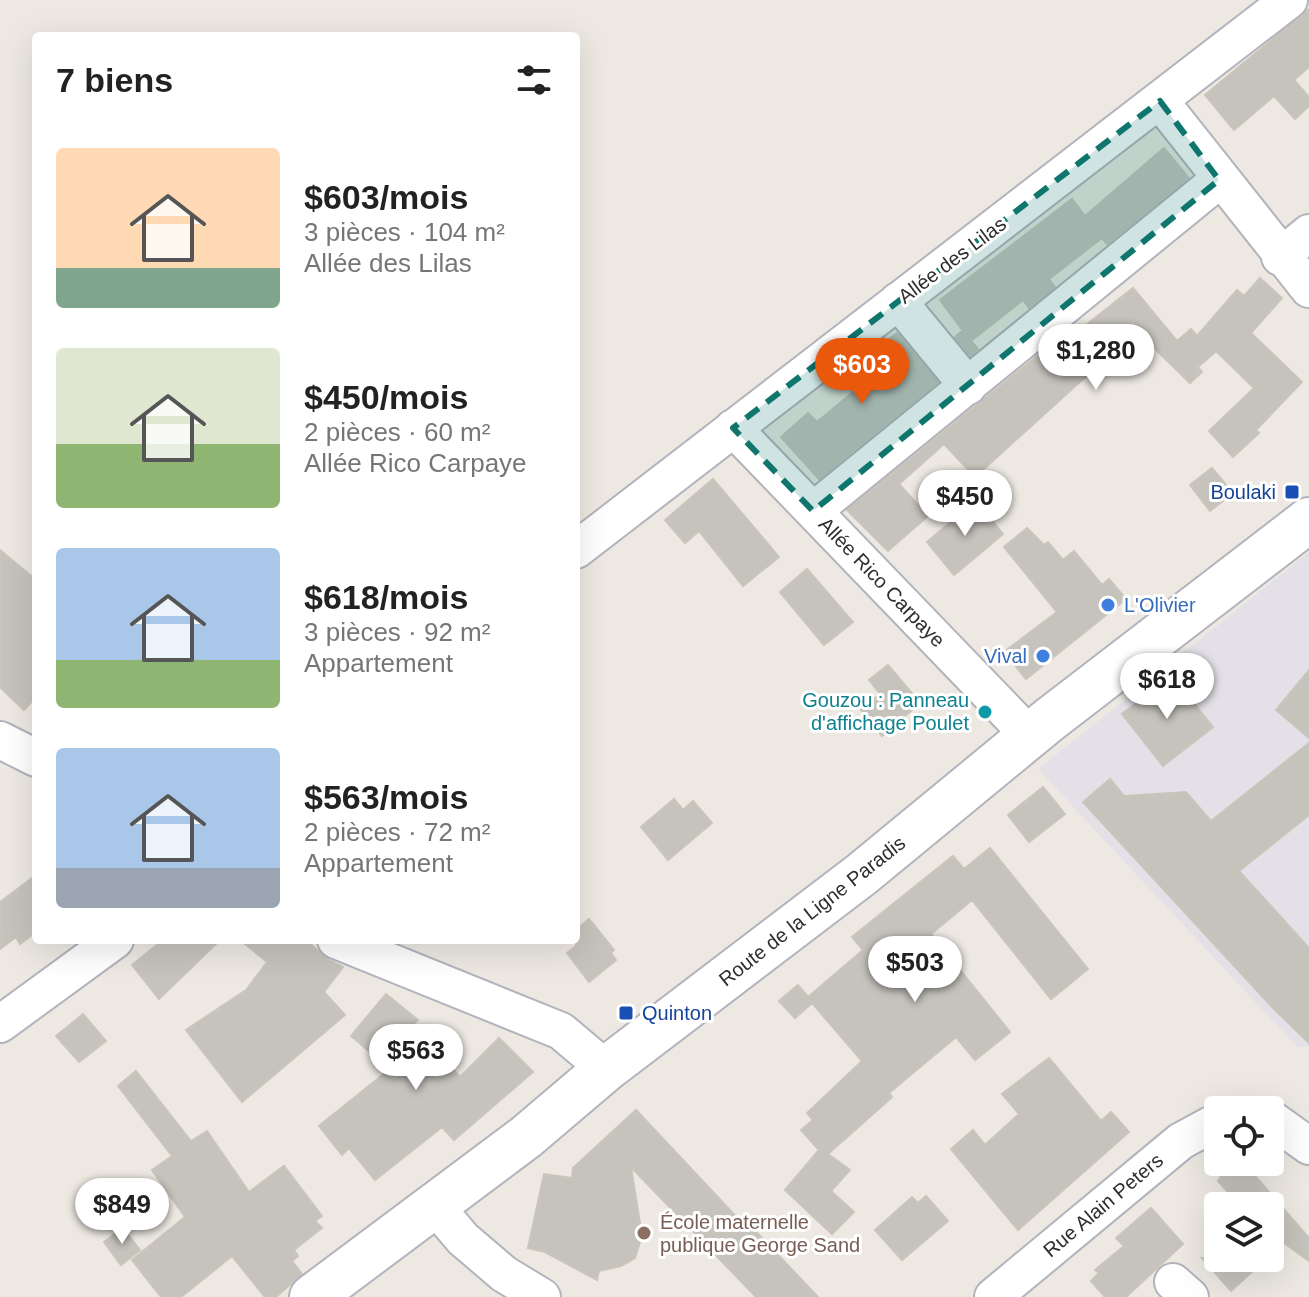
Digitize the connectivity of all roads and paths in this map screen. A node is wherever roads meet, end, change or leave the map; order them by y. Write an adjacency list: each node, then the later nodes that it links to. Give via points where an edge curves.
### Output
1 (1289, 0): 2 (street, Allée des Lilas)
2 (1160, 101): 3 (street); 7 (street, Allée des Lilas)
3 (1219, 180): 5 (street); 8 (street)
4 (1309, 233): 5 (street)
5 (1280, 257): 6 (street)
6 (1309, 289)
7 (898, 301): 8 (street); 9 (street, Allée des Lilas)
8 (968, 386): 10 (street)
9 (733, 428): 10 (street, Allée Rico Carpaye); 12 (street, Allée des Lilas)
10 (813, 511): 13 (street, Allée Rico Carpaye)
11 (1309, 520): 13 (main road, Route de la Ligne Paradis)
12 (580, 547)
13 (1030, 736): 19 (main road, Route de la Ligne Paradis, via 862,874)
14 (0, 740): 15 (street)
15 (32, 756)
16 (110, 944): 18 (street)
17 (346, 944): 19 (street, via 561,1031)
18 (0, 1024)
19 (606, 1069): 23 (main road, Route de la Ligne Paradis)
20 (1284, 1128): 22 (street)
21 (1204, 1129): 26 (street, Rue Alain Peters, via 1181,1141)
22 (1309, 1146)
23 (435, 1206): 24 (main road, Route de la Ligne Paradis); 25 (street, via 504,1274)
24 (312, 1297)
25 (542, 1297)
26 (993, 1297)

